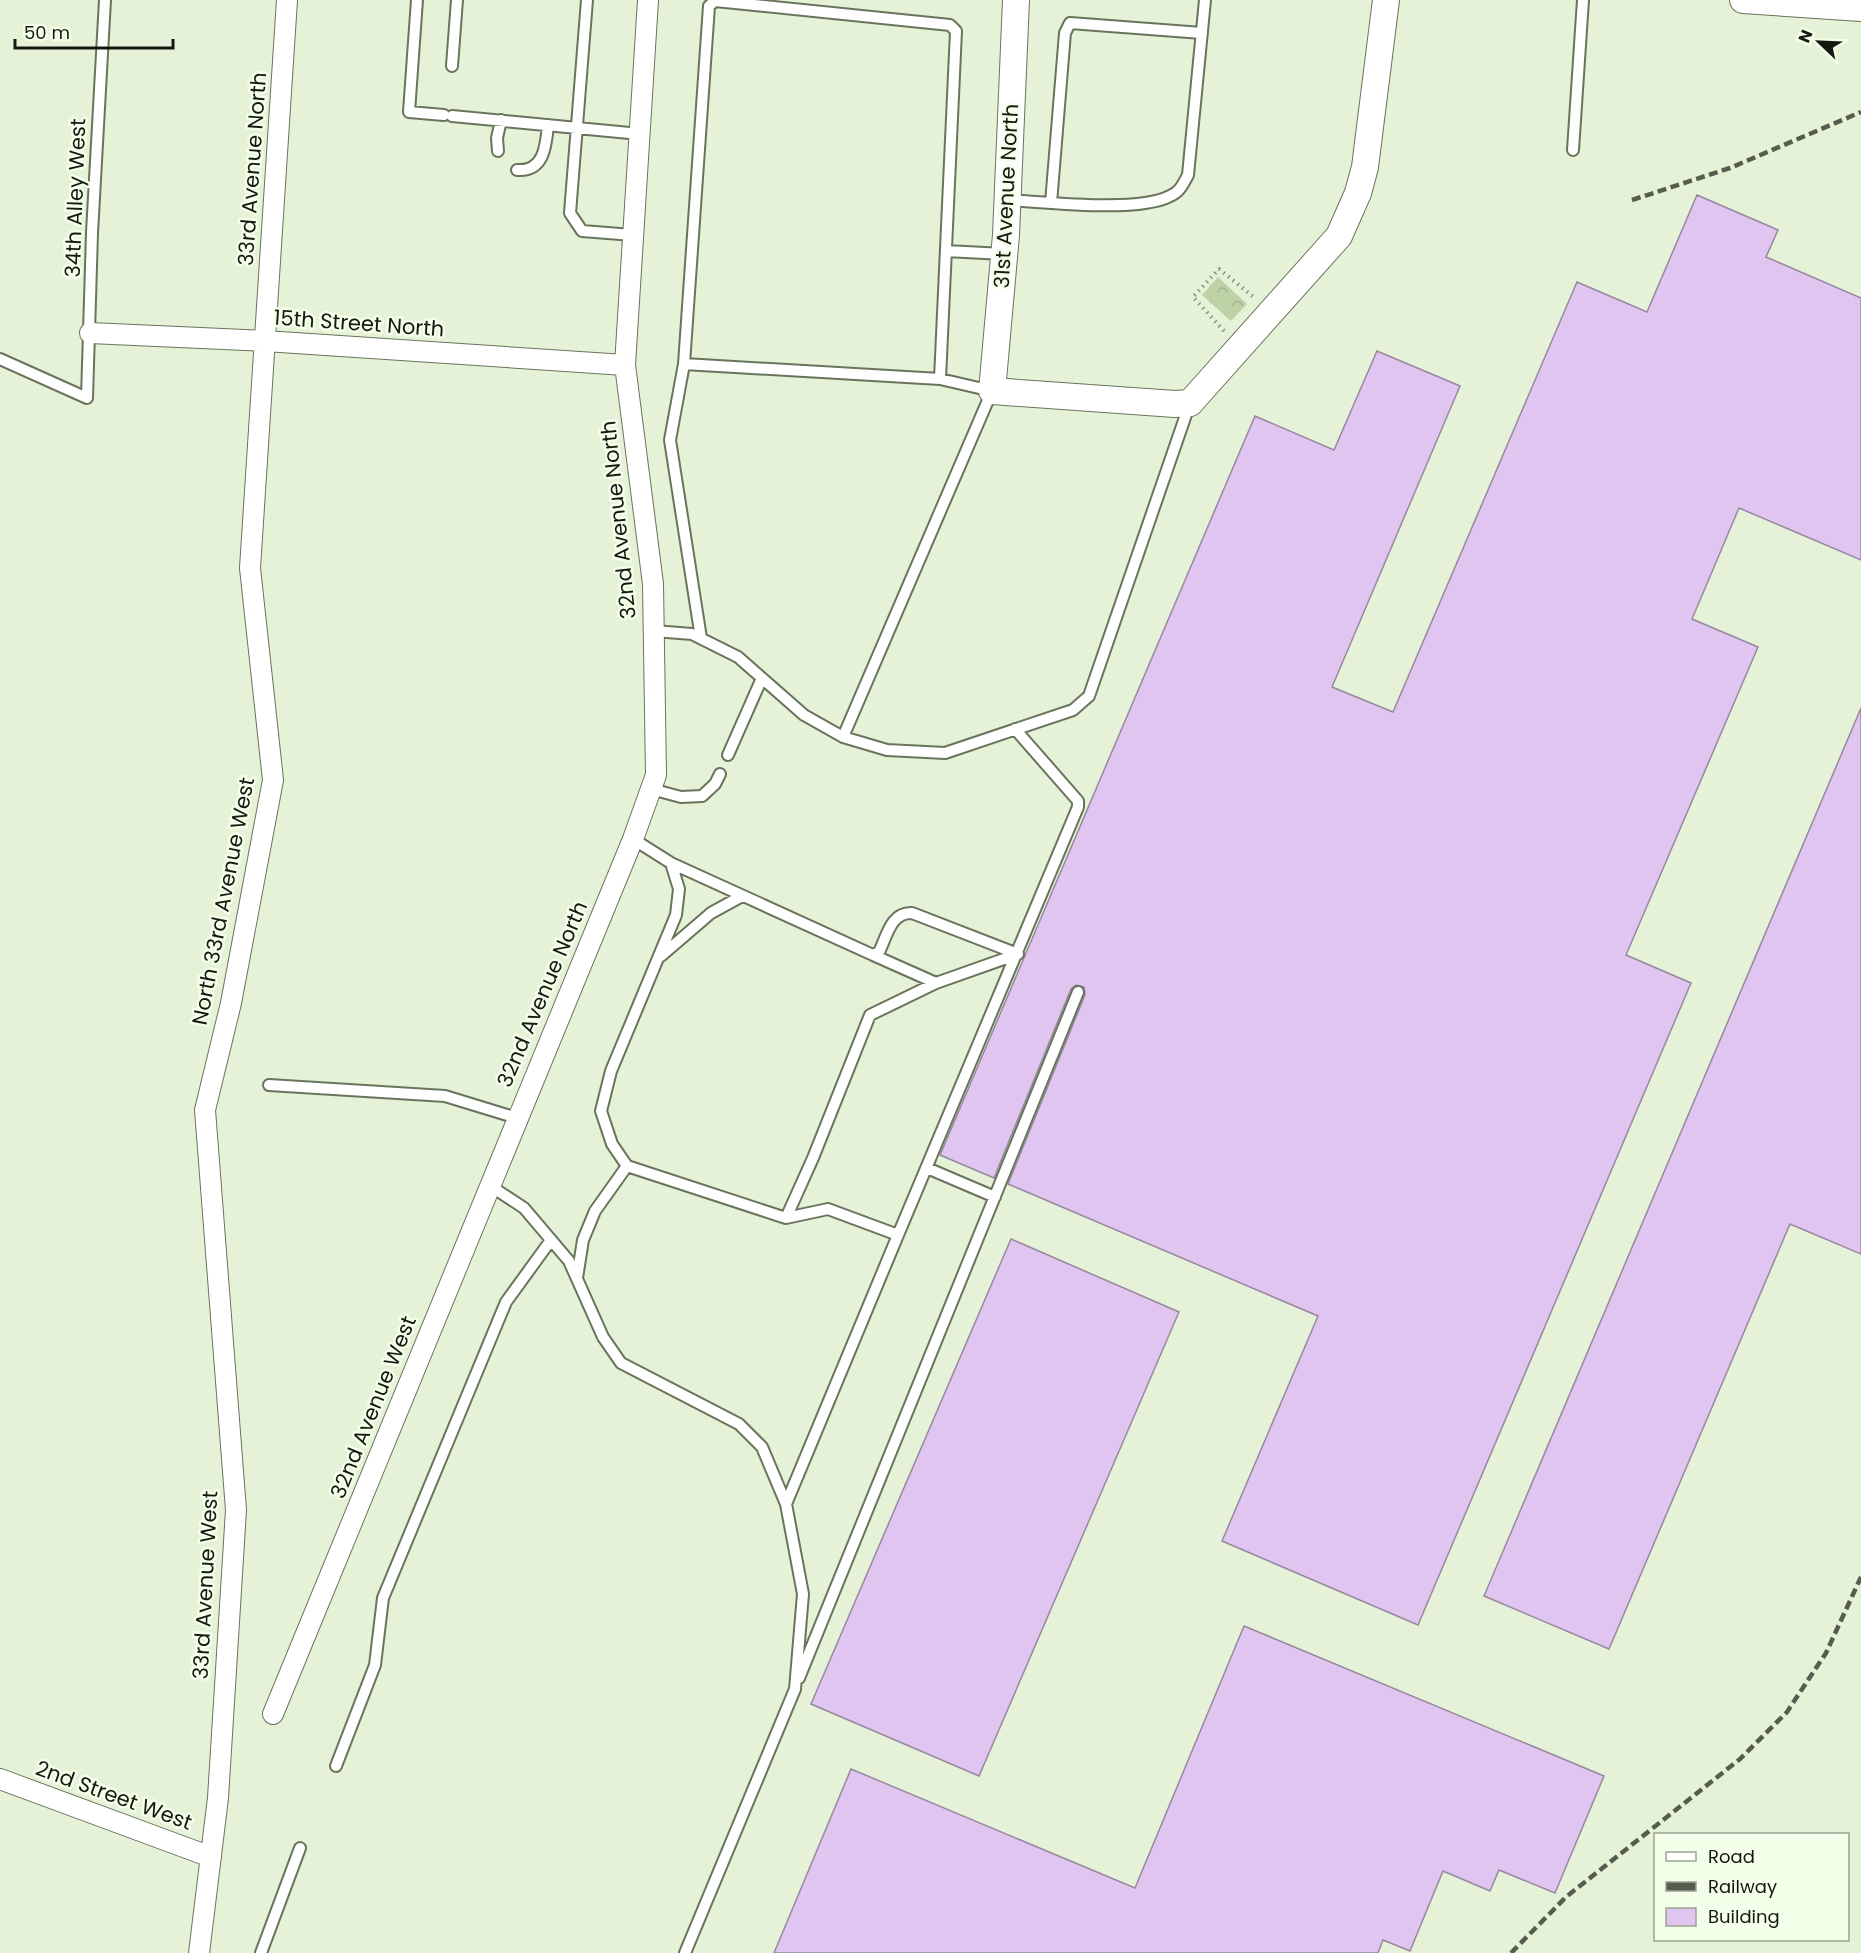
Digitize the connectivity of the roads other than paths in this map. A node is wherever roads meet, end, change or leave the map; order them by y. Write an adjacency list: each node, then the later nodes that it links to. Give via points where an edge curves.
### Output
1 (105, 0): 28 (lane, 34th Alley West)
2 (287, 0): 29 (street, 33rd Avenue North)
3 (417, 0): 16 (lane, via 409,112)
4 (457, 0): 15 (lane)
5 (588, 0): 18 (lane)
6 (648, 0): 19 (street, 32nd Avenue North)
7 (1016, 0): 23 (street, 31st Avenue North)
8 (1205, 0): 14 (lane)
9 (1386, 0): 35 (street, via 1365,167 1339,236)
10 (1583, 0): 20 (lane)
11 (1743, 0): 12 (street)
12 (1756, 0): 13 (street)
13 (1861, 8)
14 (1202, 33): 24 (lane, via 1188,176 1180,190 1159,201); 24 (lane, via 1070,23 1065,33)
15 (452, 66)
16 (501, 120): 17 (lane); 21 (lane)
17 (548, 125): 18 (lane); 22 (lane, via 539,163 528,171)
18 (576, 127): 19 (lane); 25 (lane, via 570,213 582,231)
19 (640, 134): 25 (street, 32nd Avenue North)
20 (1573, 150)
21 (498, 151)
22 (517, 170)
23 (1007, 200): 24 (lane); 27 (street, 31st Avenue North)
24 (1051, 203)
25 (633, 235): 32 (street, 32nd Avenue North)
26 (946, 251): 27 (lane); 31 (lane, via 954,28 715,1 709,6); 33 (lane)
27 (1004, 254): 34 (street, 31st Avenue North)
28 (90, 333): 29 (street, 15th Street North); 30 (lane, 34th Alley West, via 87,398)
29 (265, 341): 32 (street, 15th Street North); 53 (street, North 33rd Avenue West, via 250,568 273,780 231,1003)
30 (0, 359)
31 (684, 364): 33 (lane); 37 (lane, via 670,440)
32 (625, 365): 36 (street, 32nd Avenue North, via 653,584)
33 (940, 379): 34 (lane)
34 (992, 391): 35 (street); 40 (lane)
35 (1190, 403): 39 (lane, via 1089,696 1073,710)
36 (654, 631): 37 (lane); 43 (street, 32nd Avenue North, via 656,775)
37 (701, 638): 38 (lane, via 738,657)
38 (762, 678): 40 (lane, via 804,715); 41 (lane)
39 (1016, 729): 40 (lane, via 945,753 887,750); 47 (lane, via 1079,804)
40 (843, 737)
41 (728, 755)
42 (720, 774): 43 (lane, via 702,796 681,797)
43 (651, 789): 44 (street, 32nd Avenue North)
44 (633, 839): 45 (lane); 54 (street, 32nd Avenue North)
45 (671, 863): 46 (lane); 49 (lane, via 679,889 676,915)
46 (742, 896): 48 (lane); 49 (lane, via 711,913)
47 (1018, 954): 48 (lane, via 912,913 902,913 896,917 879,952); 50 (lane); 56 (lane)
48 (873, 955): 50 (lane)
49 (658, 959): 55 (lane, via 611,1071 602,1111 612,1144)
50 (936, 983): 59 (lane, via 870,1015)
51 (1078, 992): 58 (lane)
52 (269, 1085): 54 (lane, via 445,1096)
53 (205, 1110): 69 (street, 33rd Avenue West, via 236,1510)
54 (517, 1118): 57 (street, 32nd Avenue West)
55 (627, 1166): 59 (lane); 62 (lane, via 595,1211 583,1240)
56 (927, 1168): 58 (lane); 60 (lane)
57 (489, 1185): 61 (lane, via 524,1208); 65 (street, 32nd Avenue West)
58 (995, 1197): 64 (lane)
59 (786, 1218): 60 (lane, via 828,1209)
60 (898, 1235): 63 (lane)
61 (551, 1240): 62 (lane); 66 (lane, via 506,1302 383,1598 375,1665)
62 (577, 1278): 63 (lane, via 603,1337 621,1364 739,1424 762,1447)
63 (786, 1504): 64 (lane, via 803,1594)
64 (795, 1689): 72 (lane)
65 (273, 1713)
66 (336, 1766)
67 (0, 1779): 69 (street, 2nd Street West)
68 (300, 1848): 71 (lane)
69 (211, 1857): 70 (street, 33rd Avenue West)
70 (199, 1953)
71 (261, 1953)
72 (685, 1953)

